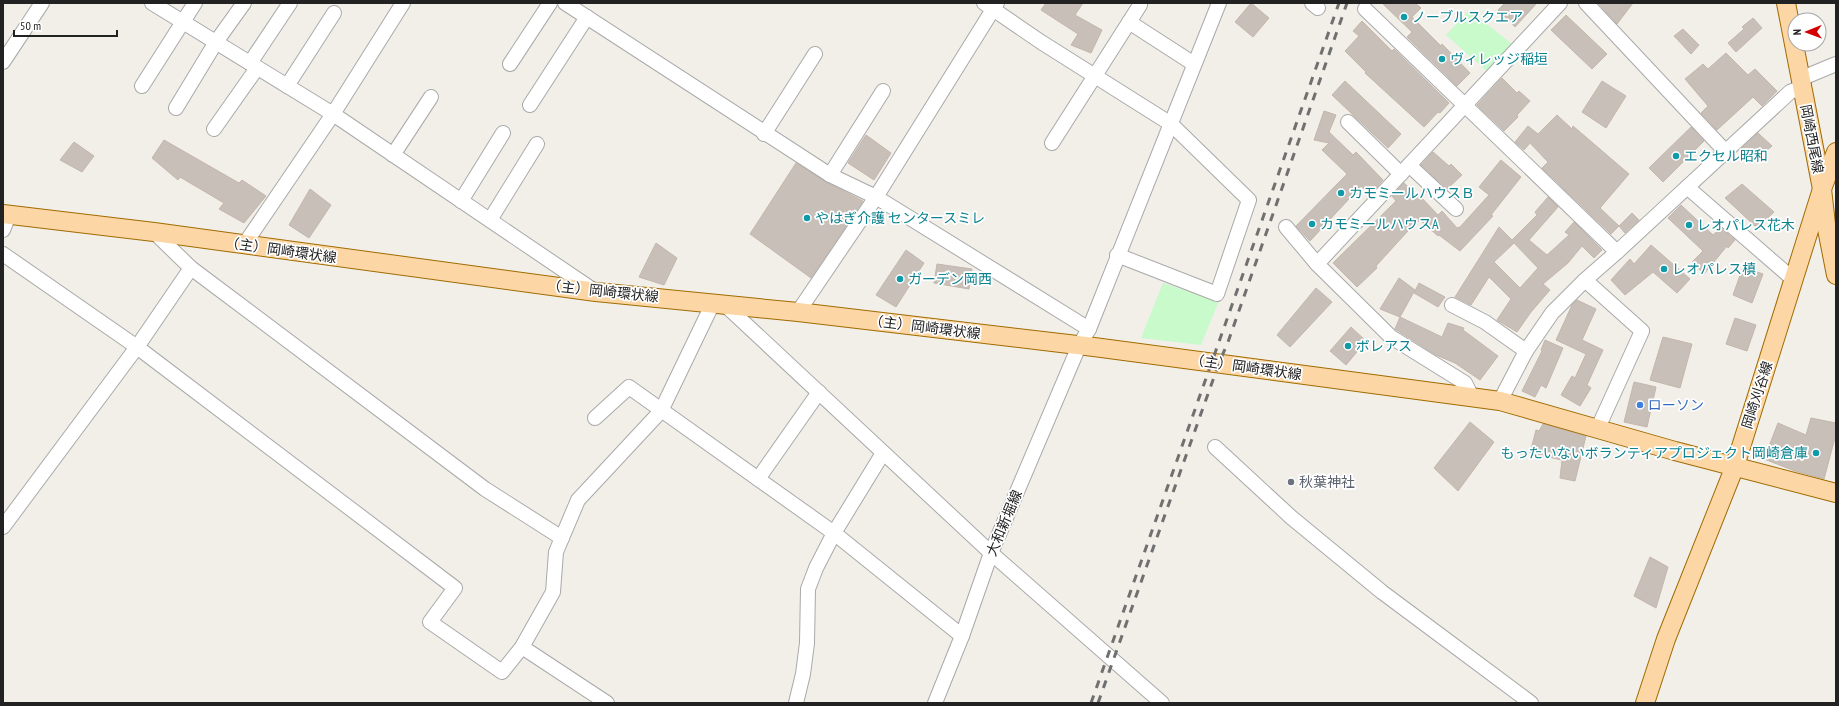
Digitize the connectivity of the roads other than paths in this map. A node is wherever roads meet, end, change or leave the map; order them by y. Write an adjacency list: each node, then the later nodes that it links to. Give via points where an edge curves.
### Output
1 (42, 3): 22 (street)
2 (152, 3): 18 (street)
3 (195, 3): 18 (street)
4 (244, 3): 20 (street)
5 (290, 3): 26 (street)
6 (403, 3): 36 (street)
7 (550, 3): 23 (street)
8 (565, 3): 17 (street)
9 (1219, 3): 24 (street, 大和新堀線)
10 (1560, 3): 34 (street)
11 (1586, 3): 44 (street)
12 (1786, 3): 28 (main road, 岡崎西尾線)
13 (992, 5): 27 (street); 51 (street)
14 (1140, 5): 19 (street)
15 (1365, 9): 34 (street)
16 (334, 13): 30 (street)
17 (587, 17): 33 (street); 41 (street)
18 (183, 22): 20 (street); 29 (street)
19 (1129, 22): 24 (street); 27 (street)
20 (216, 42): 26 (street); 35 (street)
21 (815, 54): 41 (street)
22 (3, 62)
23 (510, 64)
24 (1194, 64): 38 (street, 大和新堀線)
25 (1836, 64): 28 (street)
26 (253, 65): 30 (street); 39 (street)
27 (1094, 76): 38 (street); 42 (street)
28 (1801, 83): 44 (street); 50 (main road, 岡崎西尾線)
29 (142, 86)
30 (287, 86): 36 (street)
31 (883, 91): 48 (street)
32 (431, 97): 46 (street)
33 (530, 105)
34 (1464, 106): 47 (street); 59 (street)
35 (176, 108)
36 (334, 114): 46 (street); 58 (street)
37 (1348, 122): 47 (street)
38 (1171, 124): 61 (street, 大和新堀線); 61 (street, via 1249,200 1217,294)
39 (214, 129)
40 (503, 133): 52 (street)
41 (764, 134): 48 (street)
42 (1052, 143)
43 (537, 144): 55 (street)
44 (1725, 152): 49 (street)
45 (1836, 152): 50 (main road, 岡崎刈谷線)
46 (393, 155): 52 (street)
47 (1405, 169): 53 (street); 62 (street)
48 (830, 175): 51 (street)
49 (1687, 187): 59 (street); 66 (street)
50 (1822, 189): 64 (main road, 岡崎西尾線); 66 (main road, 岡崎刈谷線)
51 (876, 197): 70 (street); 71 (street)
52 (461, 201): 55 (street)
53 (1456, 209)
54 (5, 220): 57 (main road, （主）岡崎環状線)
55 (490, 220): 67 (street)
56 (1286, 227): 62 (street)
57 (154, 232): 58 (main road, （主）岡崎環状線); 63 (street)
58 (244, 245): 67 (main road, （主）岡崎環状線)
59 (1618, 252): 65 (street)
60 (3, 254): 73 (street)
61 (1117, 255): 71 (street, 大和新堀線)
62 (1317, 264): 76 (street, via 1391,337 1465,383)
63 (191, 268): 73 (street); 88 (street, via 484,489)
64 (1836, 275)
65 (1584, 280): 74 (street, via 1552,313); 80 (street, via 1642,331)
66 (1794, 280): 83 (main road, 岡崎刈谷線)
67 (596, 292): 68 (main road, （主）岡崎環状線)
68 (718, 304): 70 (main road, （主）岡崎環状線); 75 (street); 78 (street)
69 (1452, 305): 74 (street, via 1485,322)
70 (798, 312): 72 (main road, （主）岡崎環状線)
71 (1089, 329): 72 (street, 大和新堀線)
72 (1080, 346): 76 (main road, （主）岡崎環状線); 89 (street, 大和新堀線)
73 (137, 348): 86 (street); 91 (street, via 455,588 430,622 502,672)
74 (1526, 351): 77 (street)
75 (819, 392): 82 (street); 84 (street)
76 (1472, 397): 77 (main road, （主）岡崎環状線)
77 (1500, 401): 80 (main road, （主）岡崎環状線)
78 (661, 411): 79 (street, via 629,387); 84 (street); 88 (street, via 578,500)
79 (595, 418)
80 (1597, 430): 83 (main road, （主）岡崎環状線)
81 (1215, 447): 96 (street, via 1292,518 1382,592)
82 (883, 453): 87 (street); 89 (street)
83 (1735, 466): 85 (main road, （主）岡崎環状線); 97 (main road, 岡崎刈谷線, via 1666,639)
84 (758, 479): 87 (street)
85 (1836, 493)
86 (3, 528)
87 (834, 533): 90 (street); 93 (street, via 808,589 807,643)
88 (562, 538): 91 (street, via 556,552 553,592)
89 (991, 554): 90 (street, 大和新堀線); 95 (street)
90 (962, 636): 94 (street, 大和新堀線)
91 (522, 647): 92 (street)
92 (607, 703)
93 (796, 703)
94 (935, 703)
95 (1162, 703)
96 (1531, 703)
97 (1645, 703)

